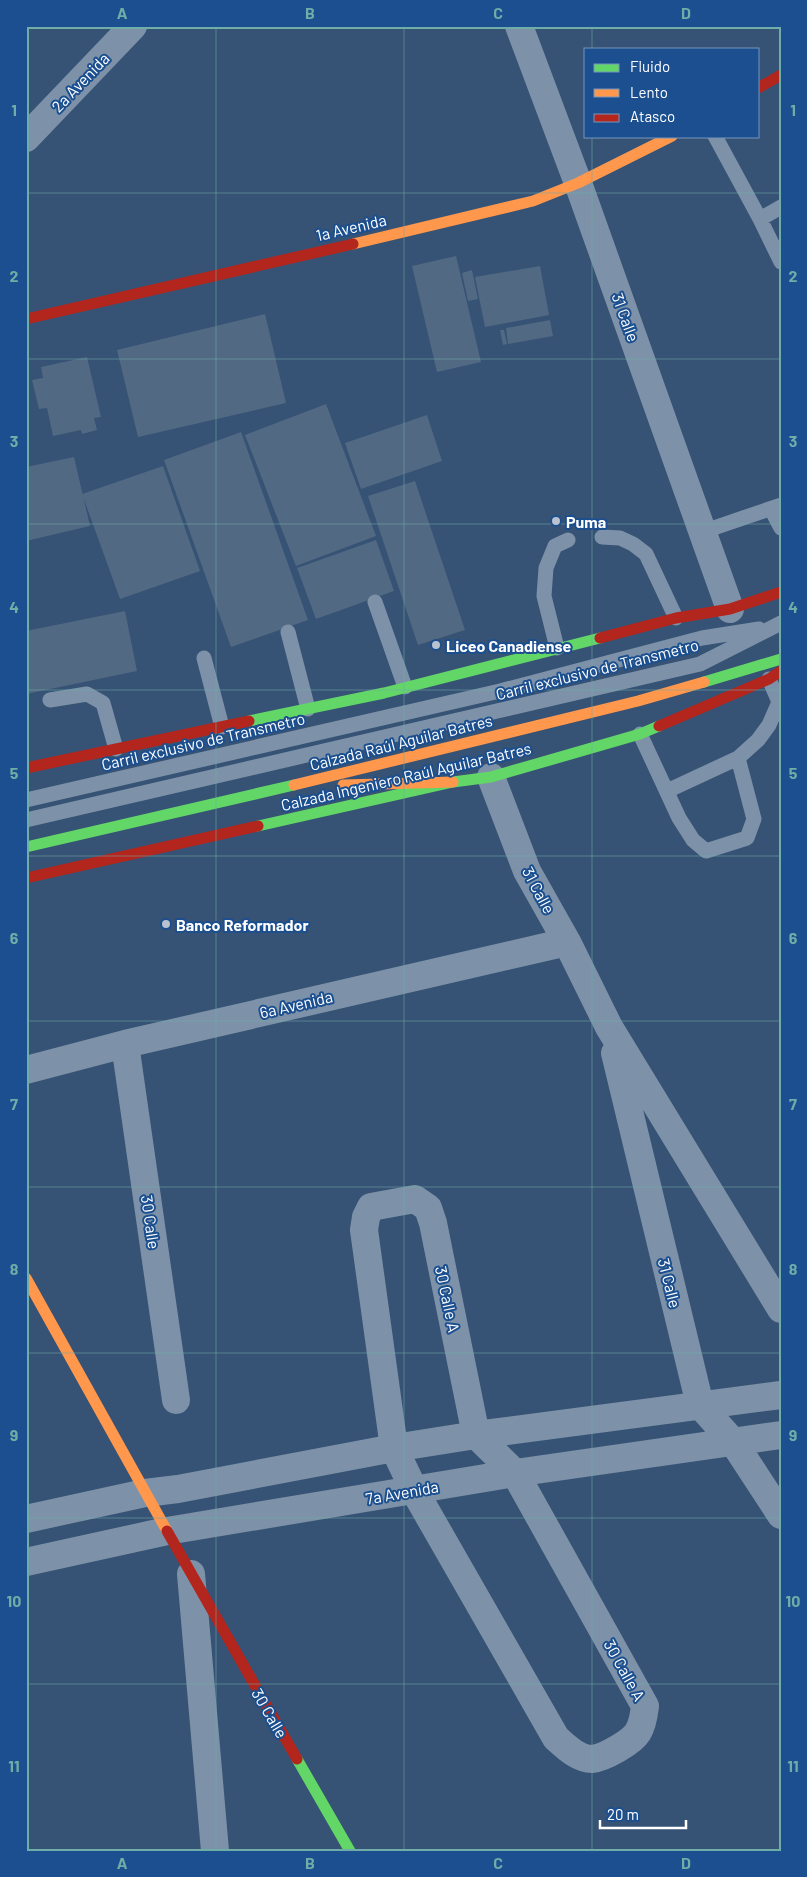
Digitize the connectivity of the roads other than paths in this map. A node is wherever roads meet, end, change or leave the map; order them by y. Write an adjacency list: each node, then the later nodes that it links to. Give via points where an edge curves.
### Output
1 (133, 26): 5 (street, 2a Avenida)
2 (518, 26): 8 (street, 31 Calle)
3 (781, 75): 4 (main road)
4 (760, 87)
5 (26, 138)
6 (668, 138): 8 (main road, 1a Avenida)
7 (716, 138): 10 (lane)
8 (578, 183): 12 (main road, 1a Avenida, via 533,201 449,222); 15 (street, 31 Calle)
9 (781, 207): 10 (lane)
10 (760, 219): 11 (lane)
11 (781, 262)
12 (26, 319)
13 (776, 507): 14 (lane); 15 (lane)
14 (781, 528)
15 (702, 532): 20 (street, 31 Calle)
16 (602, 537): 21 (lane, via 620,538 646,554)
17 (568, 540): 24 (lane, via 554,546 546,568 544,596)
18 (781, 592): 20 (main road)
19 (375, 602): 28 (lane)
20 (730, 609): 21 (main road)
21 (676, 618): 24 (main road)
22 (777, 625): 40 (lane, Carril exclusivo de Transmetro, via 702,638 500,691); 41 (lane, Carril exclusivo de Transmetro, via 700,664)
23 (288, 632): 30 (lane)
24 (557, 648): 28 (main road)
25 (204, 658): 31 (lane)
26 (781, 659): 38 (main road, Calzada Raúl Aguilar Batres, via 638,701)
27 (775, 675): 32 (main road, Calzada Ingeniero Raúl Aguilar Batres); 34 (lane, via 779,702 769,726)
28 (405, 687): 30 (main road)
29 (50, 700): 33 (lane, via 87,694 103,703)
30 (308, 709): 31 (main road)
31 (222, 727): 33 (main road)
32 (640, 734): 36 (main road, Calzada Ingeniero Raúl Aguilar Batres); 39 (lane)
33 (116, 749): 35 (main road)
34 (738, 758): 39 (lane); 39 (lane, via 754,819 747,838 706,851 688,833)
35 (26, 768)
36 (491, 776): 37 (main road, Calzada Ingeniero Raúl Aguilar Batres); 44 (street, 31 Calle, via 527,871)
37 (453, 782): 38 (main road); 43 (main road, Calzada Ingeniero Raúl Aguilar Batres)
38 (291, 786): 42 (main road, Calzada Raúl Aguilar Batres)
39 (667, 791)
40 (26, 800)
41 (26, 820)
42 (26, 847)
43 (26, 878)
44 (567, 942): 45 (street, 31 Calle); 46 (street, 6a Avenida)
45 (609, 1027): 49 (street, 31 Calle); 52 (street, 31 Calle)
46 (125, 1044): 47 (street, 6a Avenida); 51 (street, 30 Calle)
47 (26, 1070)
48 (26, 1278): 59 (main road, 30 Calle)
49 (781, 1310)
50 (781, 1395): 52 (street)
51 (176, 1400)
52 (700, 1405): 53 (street); 55 (street, 31 Calle)
53 (476, 1435): 56 (street); 56 (street, 30 Calle A, via 433,1223 428,1208 415,1199 372,1208 366,1217 364,1230); 57 (street, 30 Calle A)
54 (781, 1435): 55 (street, 7a Avenida)
55 (734, 1443): 57 (street, 7a Avenida); 60 (street, 31 Calle)
56 (394, 1448): 58 (street, 30 Calle A); 59 (street)
57 (515, 1473): 58 (street, 7a Avenida); 58 (street, 30 Calle A, via 645,1706 638,1732 630,1741 602,1757 582,1757 556,1738)
58 (414, 1490): 62 (street, 7a Avenida)
59 (145, 1493): 61 (street); 62 (main road, 30 Calle)
60 (781, 1515)
61 (26, 1519)
62 (167, 1532): 63 (street, 7a Avenida); 64 (main road, 30 Calle)
63 (26, 1562)
64 (191, 1574): 65 (street, 30 Calle); 66 (main road, 30 Calle)
65 (215, 1851)
66 (350, 1851)

